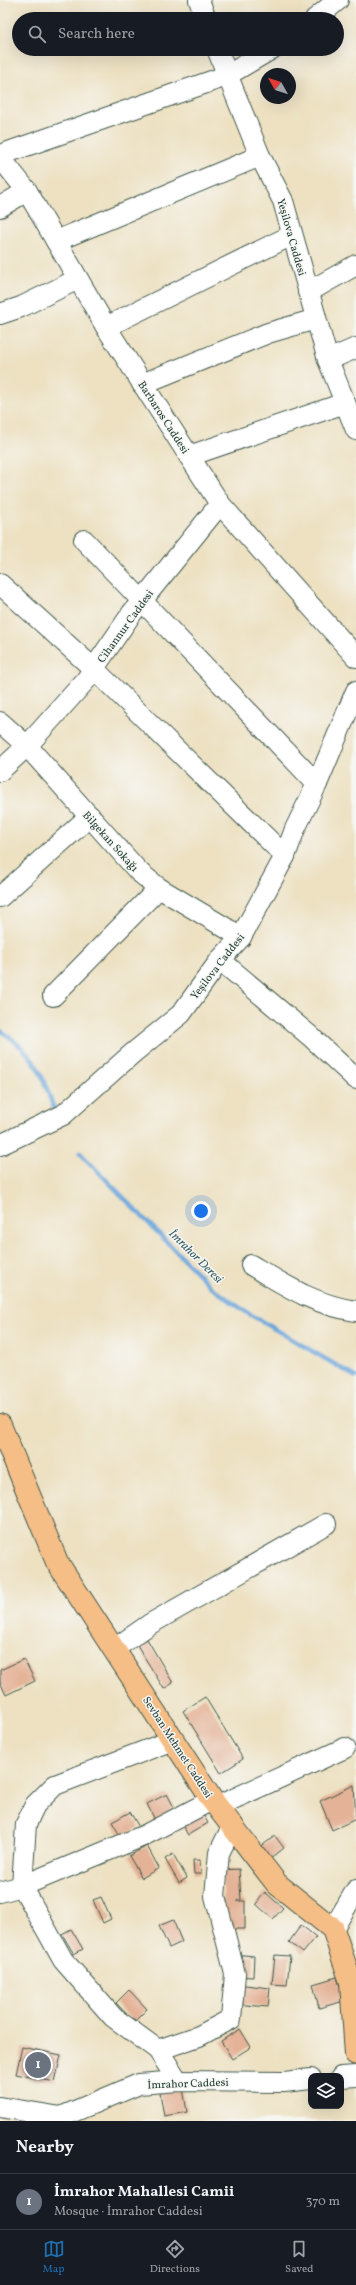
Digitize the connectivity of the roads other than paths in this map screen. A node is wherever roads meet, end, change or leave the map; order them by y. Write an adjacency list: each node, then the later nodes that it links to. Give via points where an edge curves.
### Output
1 (199, 0): 3 (street)
2 (338, 0): 4 (street)
3 (203, 12)
4 (323, 12)
5 (219, 56): 7 (street, Yeşilova Caddesi)
6 (260, 56): 7 (street)
7 (226, 76): 8 (street); 9 (street, Yeşilova Caddesi)
8 (0, 156): 10 (street, Barbaros Caddesi)
9 (260, 156): 12 (street, Yeşilova Caddesi, via 283,201); 13 (street)
10 (27, 191): 11 (street); 13 (street, Barbaros Caddesi)
11 (0, 207)
12 (292, 235): 16 (street, Yeşilova Caddesi); 19 (street)
13 (56, 241): 15 (street, Barbaros Caddesi)
14 (356, 265): 16 (street)
15 (78, 279): 17 (street, via 21,307); 19 (street, Barbaros Caddesi)
16 (308, 292): 18 (street, Yeşilova Caddesi)
17 (0, 314)
18 (316, 319): 21 (street, Yeşilova Caddesi); 22 (street, via 268,333)
19 (106, 327): 22 (street, Barbaros Caddesi)
20 (356, 348): 21 (street)
21 (328, 360): 23 (street, Yeşilova Caddesi)
22 (142, 384): 25 (street, Barbaros Caddesi)
23 (345, 403): 24 (street, Yeşilova Caddesi); 25 (street)
24 (356, 430)
25 (189, 456): 26 (street, Barbaros Caddesi)
26 (220, 504): 29 (street, Cihannur Caddesi); 30 (street, Barbaros Caddesi)
27 (84, 540): 29 (street)
28 (0, 584): 31 (street)
29 (143, 600): 31 (street, Cihannur Caddesi); 36 (street)
30 (356, 657)
31 (94, 669): 34 (street, Cihannur Caddesi); 38 (street)
32 (356, 691): 36 (street, Yeşilova Caddesi)
33 (0, 722): 34 (street, Bilgekan Sokağı)
34 (28, 746): 35 (street, Cihannur Caddesi); 37 (street, Bilgekan Sokağı)
35 (0, 771)
36 (317, 784): 38 (street, Yeşilova Caddesi)
37 (90, 816): 39 (street, Bilgekan Sokağı, via 139,872); 40 (street)
38 (285, 856): 41 (street, Yeşilova Caddesi)
39 (159, 888): 41 (street, Bilgekan Sokağı); 43 (street)
40 (0, 897)
41 (241, 937): 42 (street, Yeşilova Caddesi)
42 (220, 960): 44 (street, via 310,1036); 45 (street, Yeşilova Caddesi, via 181,1014 63,1115)
43 (53, 996)
44 (356, 1079)
45 (0, 1145)
46 (251, 1266): 47 (street, via 302,1296 341,1309)
47 (356, 1311)
48 (0, 1425): 49 (main road, Sevban Mehmet Caddesi)
49 (7, 1458): 51 (main road, Sevban Mehmet Caddesi, via 57,1562)
50 (326, 1524): 51 (street, via 150,1624)
51 (114, 1649): 52 (main road, Sevban Mehmet Caddesi)
52 (173, 1740): 54 (main road, Sevban Mehmet Caddesi); 56 (street, via 55,1785 48,1791 35,1806 26,1824)
53 (345, 1748): 54 (street)
54 (215, 1803): 55 (main road, Sevban Mehmet Caddesi); 56 (street)
55 (233, 1825): 59 (main road, Sevban Mehmet Caddesi, via 277,1884); 60 (street, via 219,1853 215,1896 235,1974 231,2019 199,2036)
56 (22, 1886): 58 (street); 60 (street, via 63,1960 114,2017)
57 (356, 1890): 59 (street)
58 (0, 1892)
59 (333, 1929): 61 (main road, via 351,1982)
60 (158, 2050): 65 (street)
61 (356, 2054)
62 (356, 2076): 63 (street)
63 (344, 2077)
64 (308, 2079): 65 (street, İmrahor Caddesi, via 284,2082)
65 (178, 2081): 67 (street, İmrahor Caddesi, via 139,2084)
66 (0, 2107): 67 (street, İmrahor Caddesi)
67 (61, 2119)

